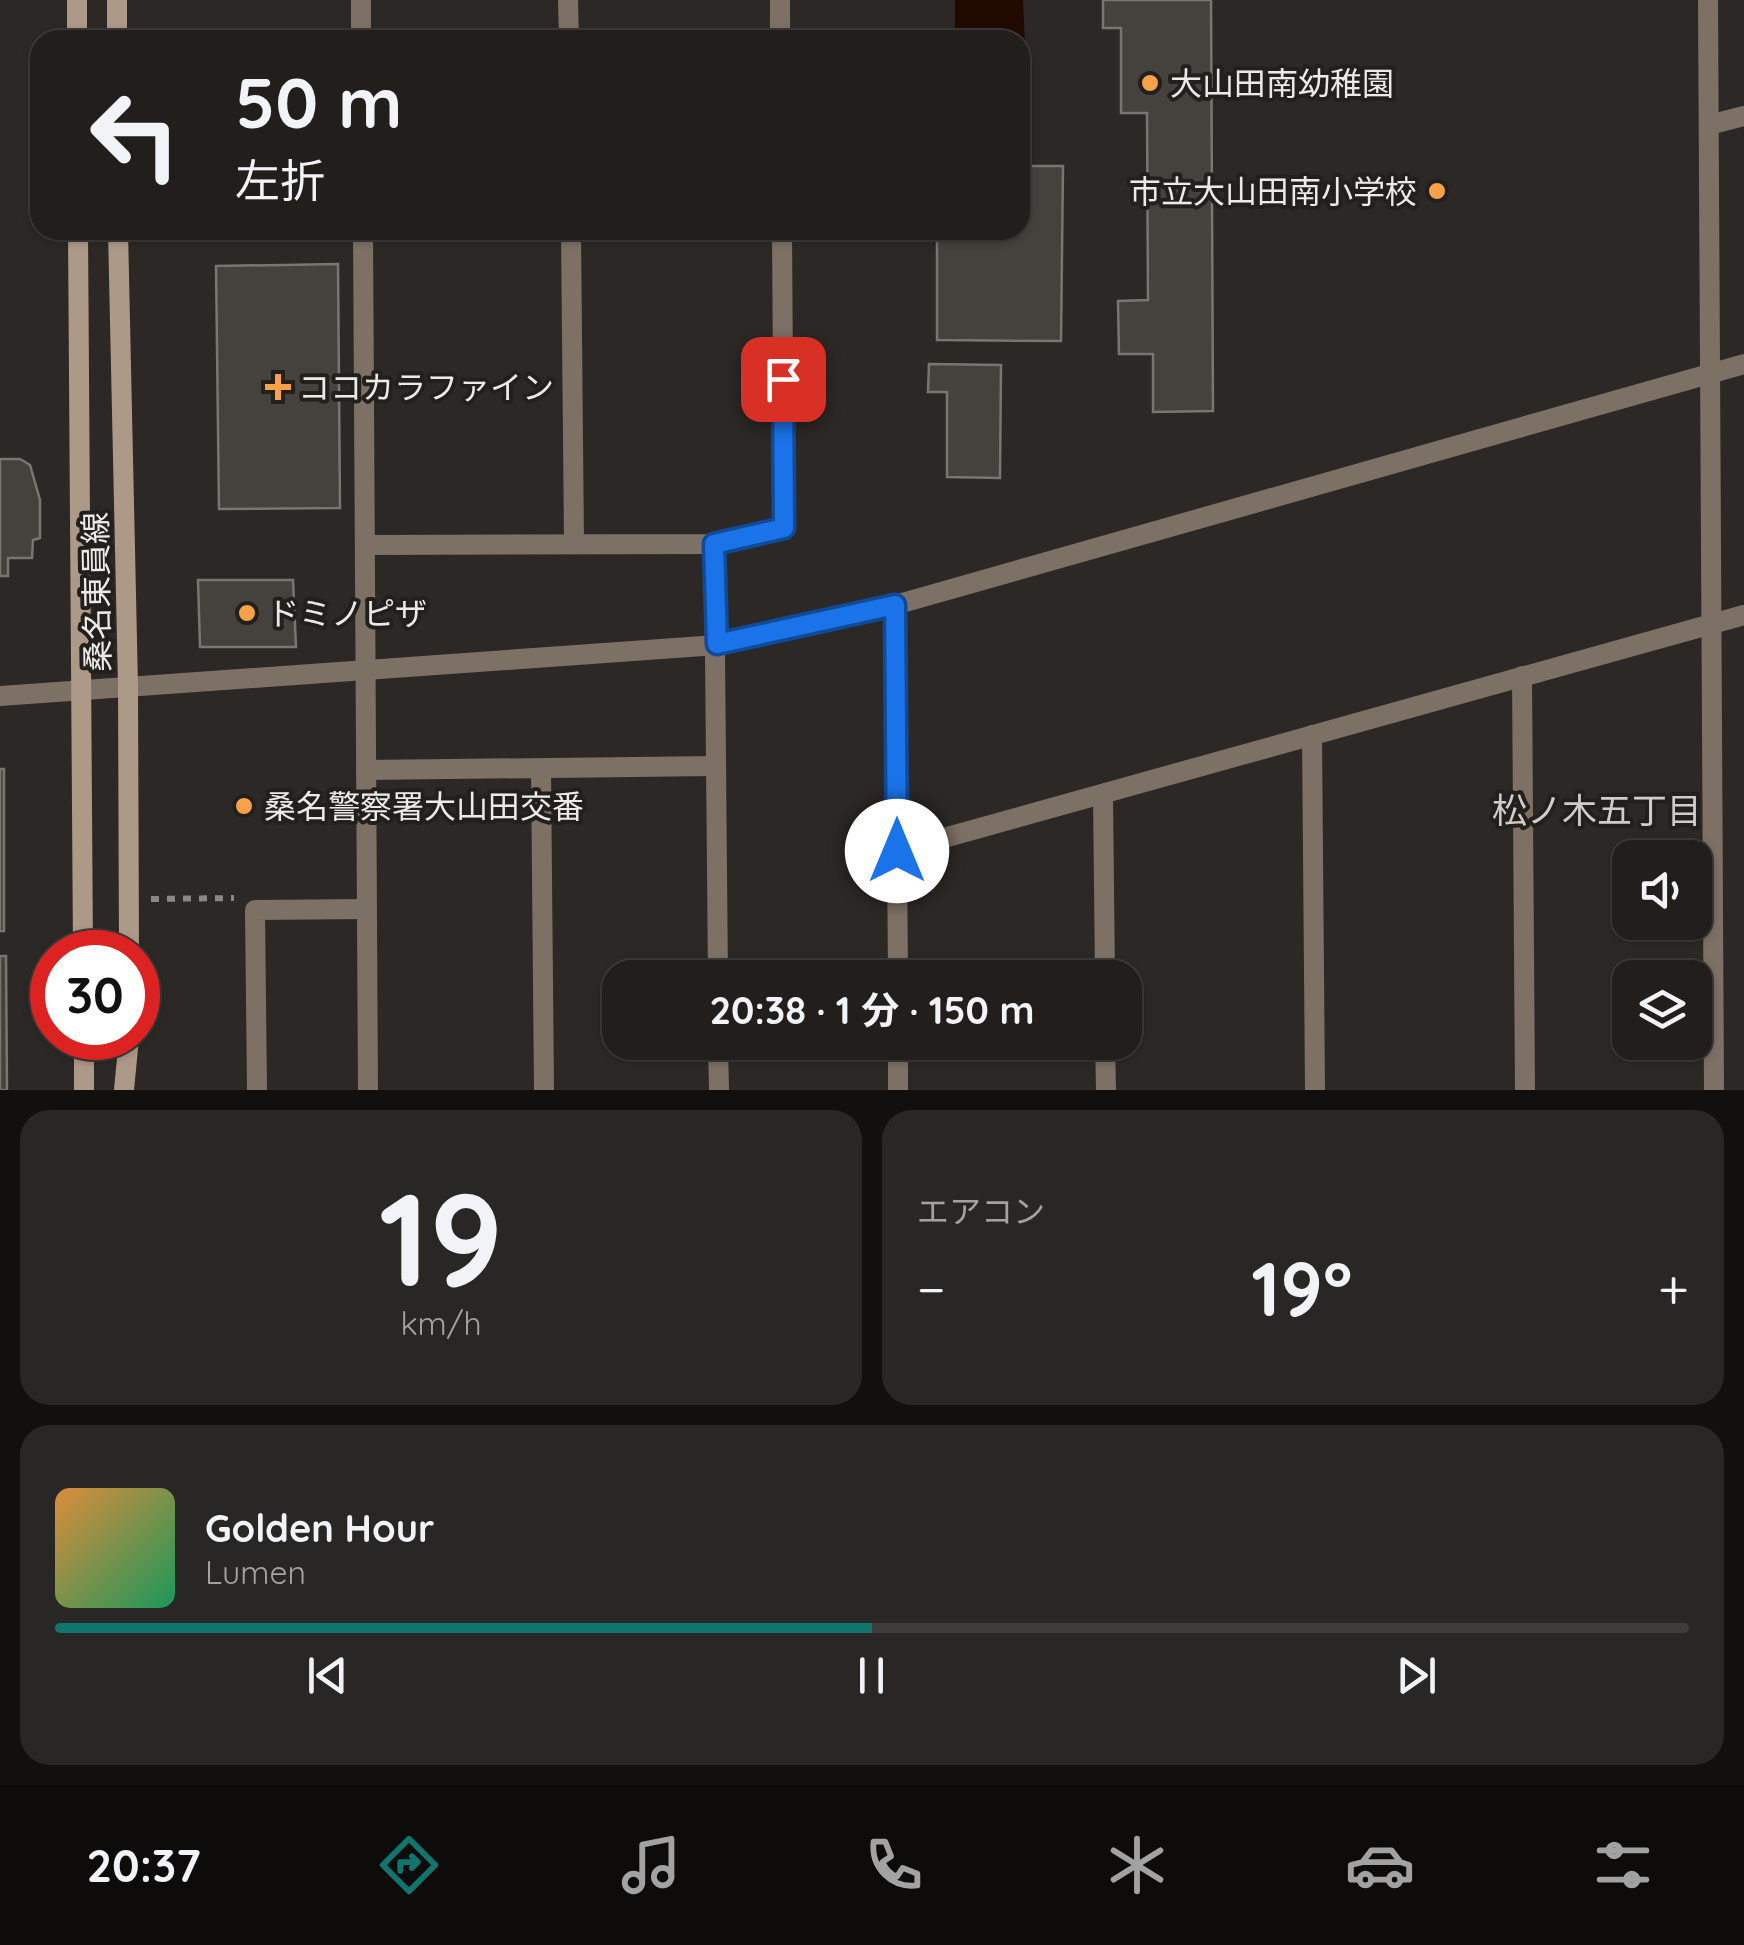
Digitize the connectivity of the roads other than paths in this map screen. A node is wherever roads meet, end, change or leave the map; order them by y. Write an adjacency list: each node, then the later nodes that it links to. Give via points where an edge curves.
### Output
1 (77, 0): 7 (main road)
2 (118, 0): 8 (main road)
3 (361, 0): 9 (street)
4 (568, 0): 10 (street)
5 (780, 0): 11 (street)
6 (1708, 0): 13 (street)
7 (77, 30)
8 (118, 30)
9 (362, 30)
10 (569, 30)
11 (780, 30)
12 (1744, 116): 13 (street)
13 (1709, 125): 20 (street)
14 (78, 240): 31 (main road, 桑名東員線)
15 (118, 240): 30 (main road, 桑名東員線)
16 (363, 240): 21 (street)
17 (571, 240): 22 (street)
18 (782, 240): 23 (street, via 784,528)
19 (1744, 364): 20 (street)
20 (1711, 374): 24 (street); 26 (street)
21 (365, 544): 22 (street); 28 (street)
22 (574, 544): 23 (street)
23 (714, 544): 27 (street)
24 (895, 605): 27 (street); 38 (street)
25 (1744, 615): 26 (street)
26 (1711, 624): 29 (street); 60 (street)
27 (717, 644): 28 (street); 34 (street)
28 (367, 668): 30 (street); 36 (street)
29 (1522, 676): 33 (street); 59 (street)
30 (128, 686): 31 (street); 41 (main road, 桑名東員線)
31 (80, 690): 32 (street); 40 (main road, 桑名東員線)
32 (0, 696)
33 (1312, 735): 37 (street); 58 (street)
34 (716, 766): 35 (street); 42 (street)
35 (541, 768): 36 (street); 54 (street)
36 (366, 770): 39 (street)
37 (1103, 794): 38 (street); 44 (street)
38 (897, 851): 43 (street)
39 (366, 909): 52 (street, via 255,910); 53 (street)
40 (82, 930)
41 (129, 930)
42 (718, 960)
43 (898, 960)
44 (1105, 960)
45 (84, 1060): 50 (main road)
46 (127, 1060): 51 (main road)
47 (718, 1060): 55 (street)
48 (898, 1060): 56 (street)
49 (1106, 1060): 57 (street)
50 (84, 1090)
51 (124, 1090)
52 (256, 1090)
53 (368, 1090)
54 (544, 1090)
55 (719, 1090)
56 (898, 1090)
57 (1106, 1090)
58 (1316, 1090)
59 (1525, 1090)
60 (1714, 1090)

